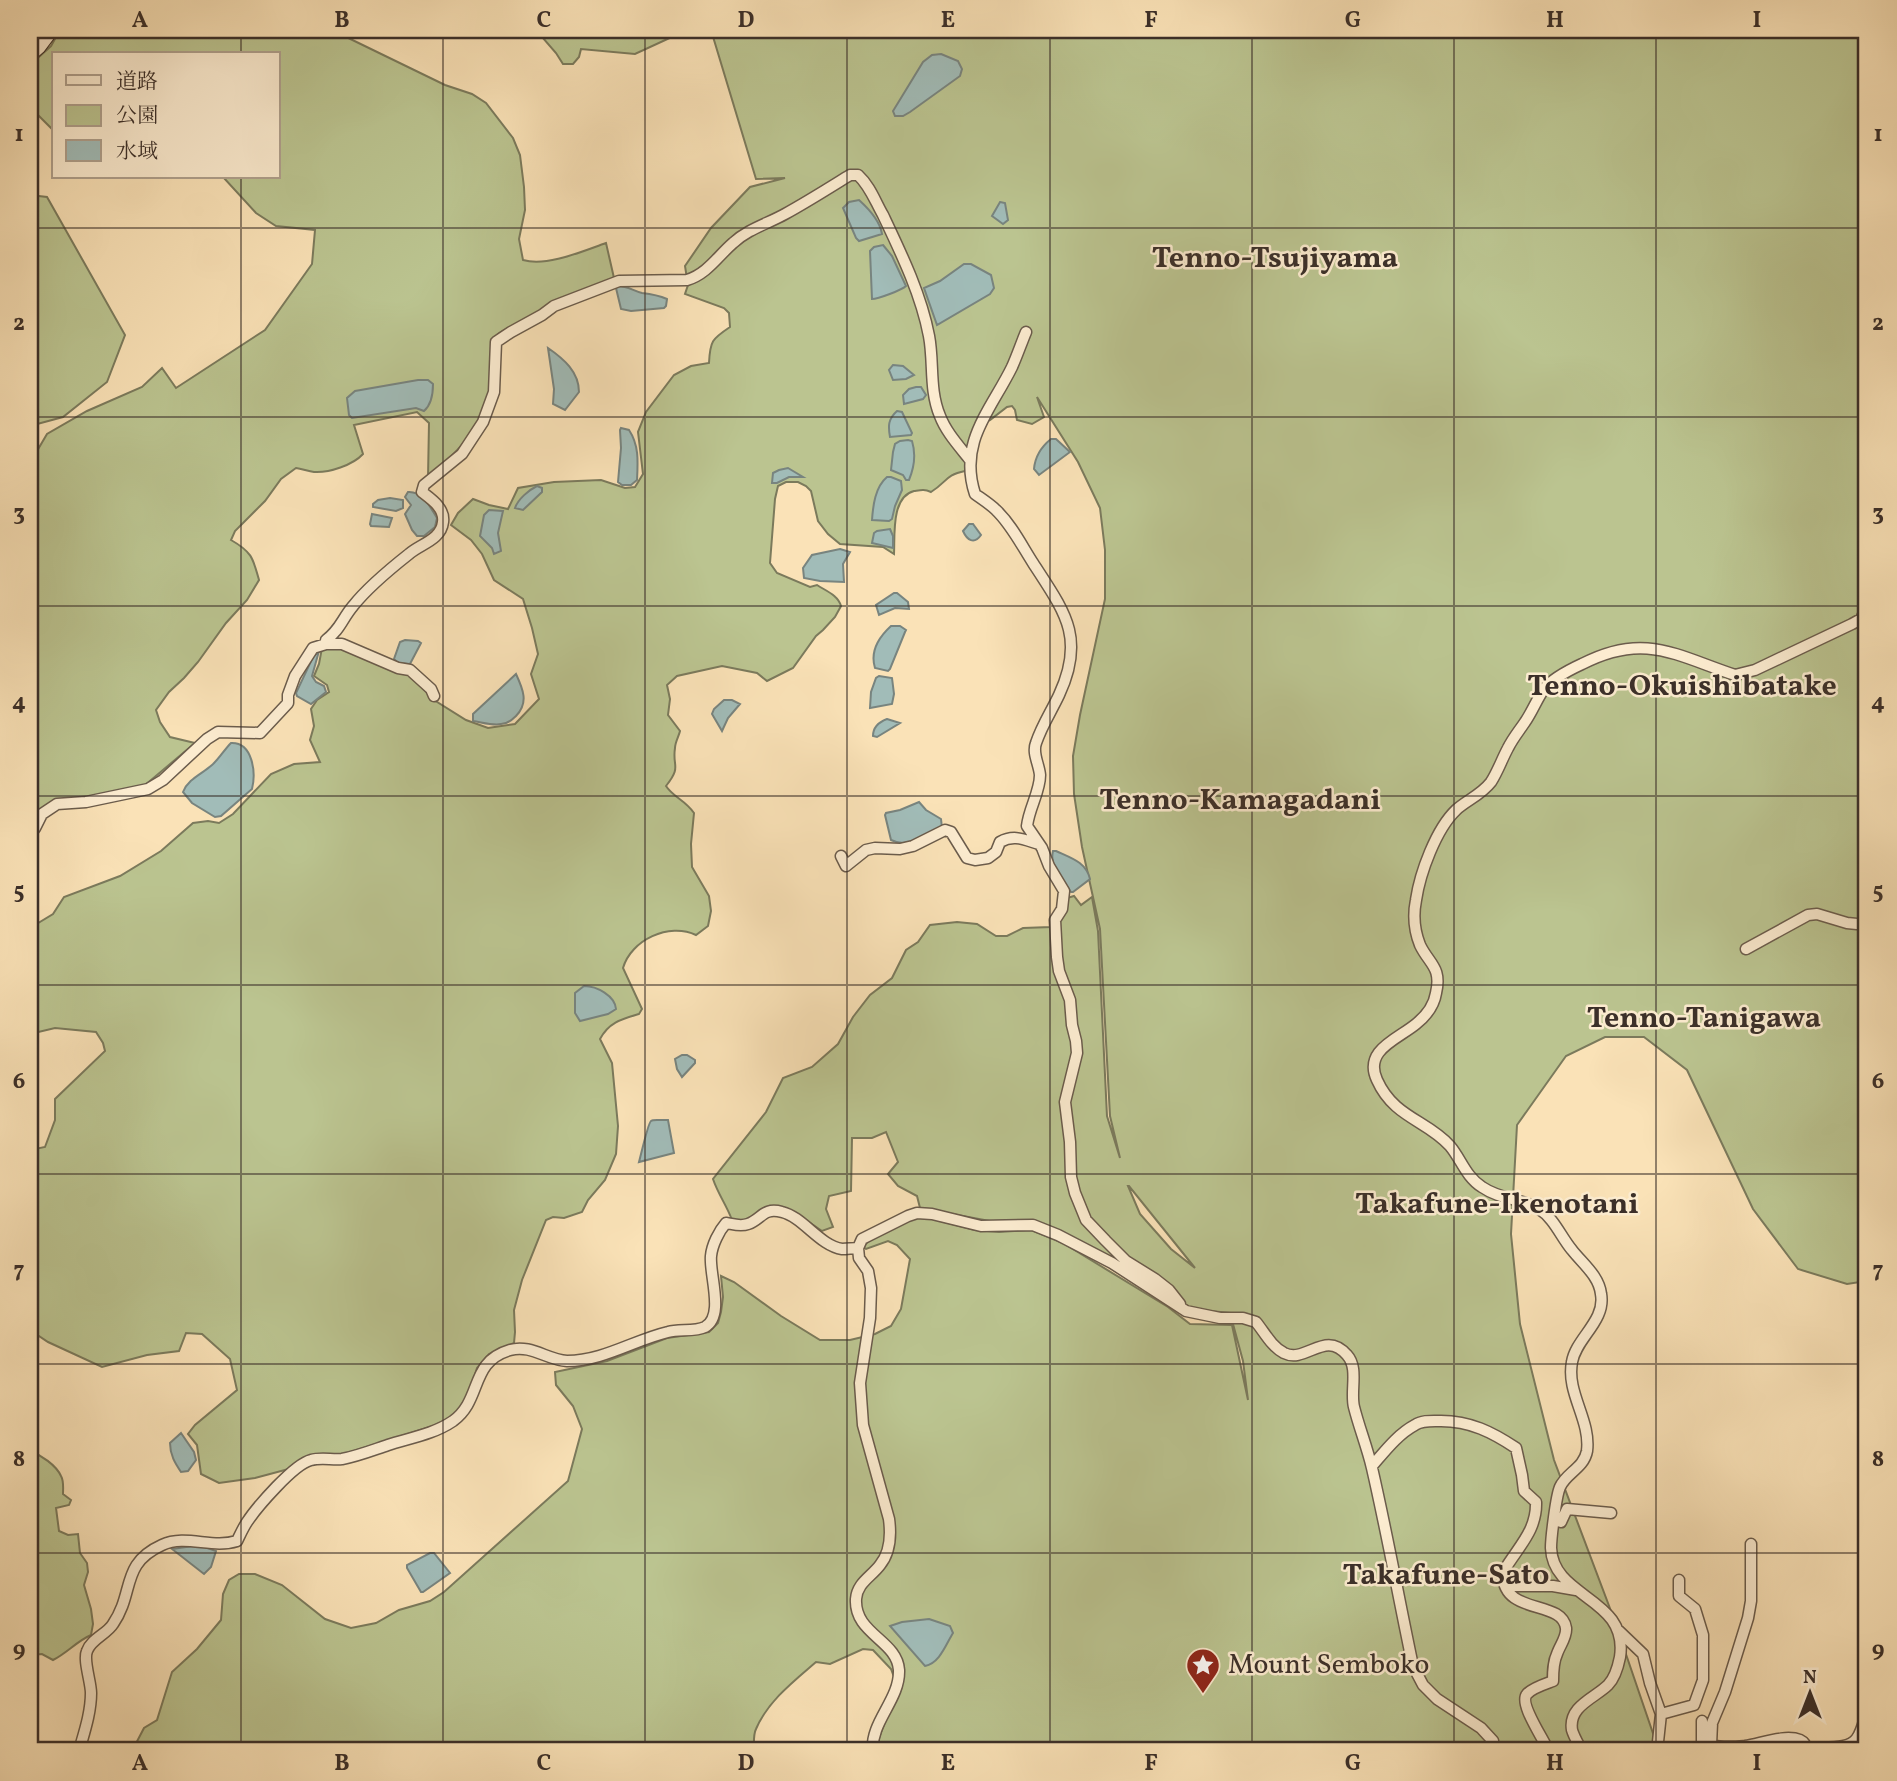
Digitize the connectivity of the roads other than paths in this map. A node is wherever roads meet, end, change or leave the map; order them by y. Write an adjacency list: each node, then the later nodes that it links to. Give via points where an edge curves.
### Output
1 (50, 30): 2 (street)
2 (30, 53)
3 (1026, 332): 4 (street, via 1012,368 980,424)
4 (970, 460): 6 (street, via 940,416 929,338 913,283 866,182 850,175 746,232 695,278 619,281 554,306 496,342 494,393 483,422 462,454 424,485 422,492 442,512 437,534 411,551 352,607); 9 (street, via 975,494 997,511 1032,561 1059,604 1073,646 1059,696 1034,748 1039,787 1027,826)
5 (1867, 607): 17 (street, via 1852,624 1742,674 1674,653 1635,647 1605,653 1567,672 1545,689 1489,785 1445,822 1418,884 1414,926 1437,974 1436,994 1425,1016 1378,1052 1377,1080 1402,1111 1447,1142 1477,1184 1548,1216 1601,1290 1598,1315 1570,1369 1585,1423 1587,1452 1560,1487)
6 (326, 644): 7 (street, via 342,644 410,670); 8 (street, via 313,648 295,676 288,703 260,733 218,733 148,789 57,804 42,814)
7 (434, 696)
8 (30, 835)
9 (1039, 844): 10 (street, via 1007,838 988,858 975,860 967,858 945,830 913,846 866,850 846,866); 14 (street, via 1064,891 1055,920 1056,957 1070,1000 1077,1053 1065,1102 1075,1193 1086,1220 1126,1261 1169,1290)
10 (841, 856)
11 (1867, 925): 12 (street, via 1808,915)
12 (1746, 949)
13 (858, 1248): 14 (street, via 862,1239 917,1213 981,1226 1033,1225 1112,1264); 28 (street, via 831,1245 780,1211 770,1210 739,1226 726,1223 711,1253 715,1303 704,1328 670,1332 580,1360 564,1361 528,1349 507,1351 488,1361 471,1399 455,1419 439,1429 358,1455 310,1460 298,1466 246,1522 237,1541 173,1542 141,1557 112,1626 85,1653 91,1693); 29 (street, via 871,1288 860,1383 863,1426 890,1528 888,1551 860,1584 855,1598 864,1627 893,1654 899,1668 897,1687 873,1737)
14 (1186, 1311): 15 (street, via 1256,1322 1272,1345 1287,1355 1323,1345 1338,1346 1350,1357 1353,1403)
15 (1371, 1465): 19 (street, via 1418,1422 1468,1423 1516,1448 1524,1491 1536,1502 1536,1516); 30 (street, via 1413,1666 1437,1699 1481,1728 1493,1741)
16 (1611, 1513): 17 (street, via 1567,1509 1561,1522)
17 (1554, 1520): 21 (street, via 1552,1558 1562,1578)
18 (1751, 1544): 26 (street, via 1750,1609 1712,1723)
19 (1505, 1569): 21 (street, via 1515,1586); 31 (street, via 1504,1586 1512,1597 1560,1616 1566,1625 1553,1681 1528,1692 1524,1700)
20 (1679, 1580): 24 (street, via 1679,1596 1695,1609 1703,1635 1703,1680 1693,1705)
21 (1579, 1591): 22 (street, via 1600,1605)
22 (1616, 1628): 24 (street, via 1643,1654); 32 (street, via 1620,1657 1615,1674 1574,1717 1572,1728)
23 (1867, 1712): 27 (street, via 1856,1741)
24 (1661, 1714): 33 (street)
25 (1702, 1721): 34 (street)
26 (1710, 1748): 27 (street, via 1790,1739 1804,1743)
27 (1802, 1750)
28 (79, 1751)
29 (873, 1751)
30 (1494, 1751)
31 (1545, 1751)
32 (1582, 1751)
33 (1657, 1751)
34 (1700, 1751)

